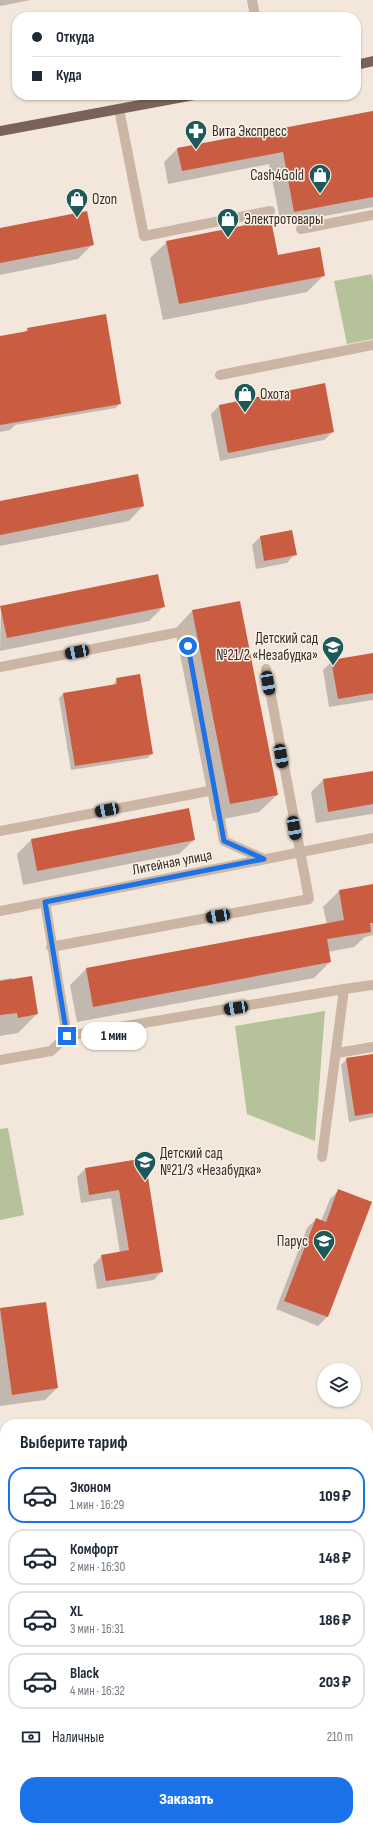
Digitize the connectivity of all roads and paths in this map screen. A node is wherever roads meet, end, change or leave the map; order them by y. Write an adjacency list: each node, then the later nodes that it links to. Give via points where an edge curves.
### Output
1 (252, 0): 2 (street)
2 (254, 12)
3 (373, 61): 4 (main road)
4 (361, 64)
5 (167, 100): 6 (main road)
6 (119, 109): 7 (main road); 8 (street, via 144,236)
7 (0, 131)
8 (270, 211)
9 (373, 215): 10 (street)
10 (301, 229)
11 (373, 346): 12 (street)
12 (220, 375)
13 (0, 667): 15 (street, via 185,631)
14 (266, 669): 18 (street)
15 (214, 790): 16 (street); 19 (street, via 224,841)
16 (0, 831)
17 (373, 838): 18 (street, Литейная улица)
18 (299, 852): 19 (street, Литейная улица); 22 (street, via 308,899)
19 (264, 859): 20 (street, Литейная улица)
20 (45, 902): 21 (street, Литейная улица); 22 (street)
21 (0, 911)
22 (51, 948): 25 (street)
23 (373, 985): 24 (street)
24 (344, 989): 25 (street); 27 (street)
25 (67, 1036): 28 (street, via 51,1051)
26 (373, 1047): 27 (street)
27 (337, 1053): 29 (street)
28 (0, 1060)
29 (322, 1157)

